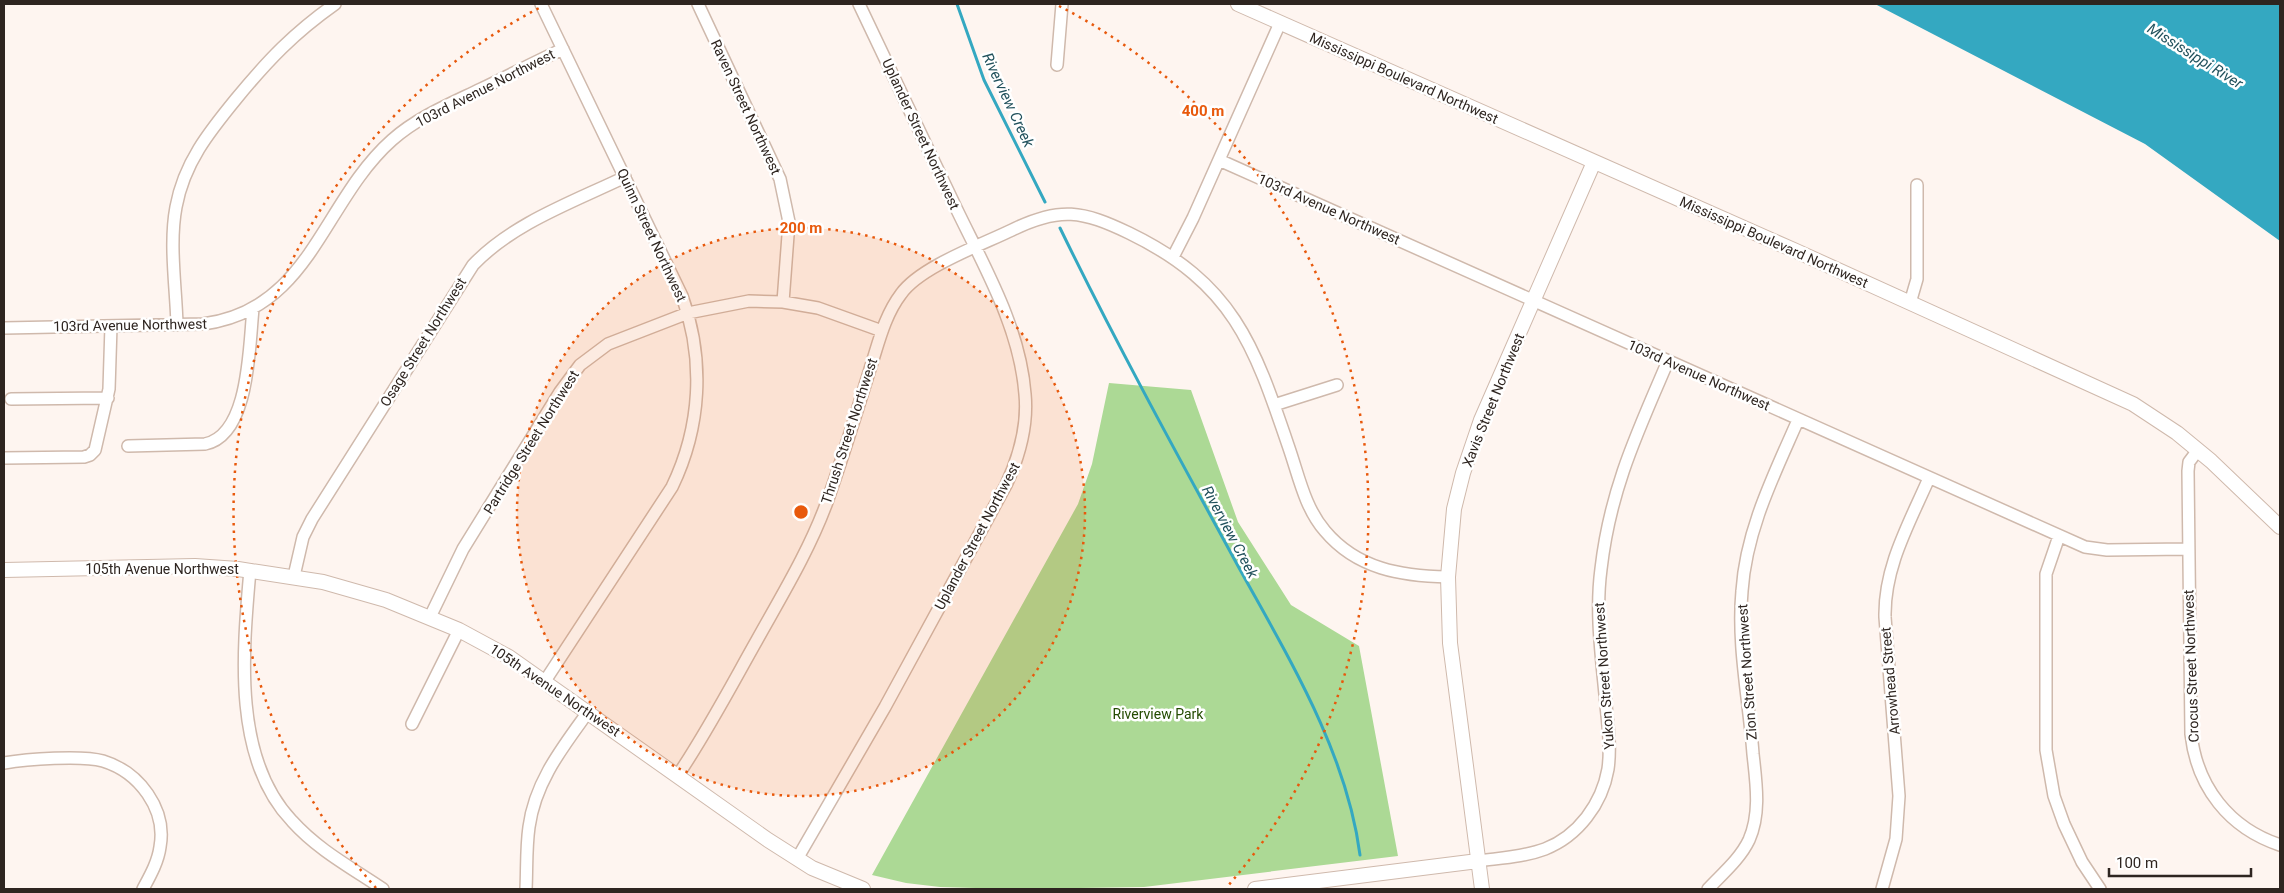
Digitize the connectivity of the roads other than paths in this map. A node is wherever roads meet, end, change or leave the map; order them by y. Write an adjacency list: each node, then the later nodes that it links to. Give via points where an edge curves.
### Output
1 (335, 4): 21 (street, via 274,53 209,132 191,160 179,192 174,228)
2 (541, 4): 8 (street, Quinn Street Northwest)
3 (698, 4): 17 (street, Raven Street Northwest, via 780,179 789,222)
4 (859, 4): 14 (street, Uplander Street Northwest)
5 (1062, 4): 9 (street)
6 (1238, 4): 7 (street, Mississippi Boulevard Northwest)
7 (1280, 23): 10 (street); 11 (street, Mississippi Boulevard Northwest)
8 (563, 49): 12 (street, Quinn Street Northwest); 19 (street, 103rd Avenue Northwest, via 446,105 416,121 392,140 364,169 301,268)
9 (1057, 66)
10 (1219, 160): 15 (street); 16 (street, 103rd Avenue Northwest)
11 (1594, 162): 16 (street, Xavis Street Northwest); 18 (street, Mississippi Boulevard Northwest)
12 (625, 177): 20 (street, Quinn Street Northwest); 40 (street, Osage Street Northwest, via 518,229 473,265 312,518 303,537)
13 (1917, 185): 18 (street, via 1917,279)
14 (975, 248): 15 (street, Thrush Street Northwest, via 1042,217 1072,213 1101,220); 24 (street, Thrush Street Northwest, via 910,284 892,307); 50 (street, Uplander Street Northwest, via 1003,308 1020,363 1026,408 1017,459 1006,486 949,591)
15 (1173, 256): 29 (street, Thrush Street Northwest, via 1206,286 1240,326 1256,356)
16 (1534, 301): 25 (street, 103rd Avenue Northwest); 41 (street, Xavis Street Northwest, via 1481,420 1465,465 1454,509)
17 (783, 302): 20 (street, Partridge Street Northwest, via 748,301); 24 (street, Partridge Street Northwest, via 818,308)
18 (1910, 303): 32 (street, Mississippi Boulevard Northwest, via 2133,404)
19 (253, 309): 21 (street, 103rd Avenue Northwest, via 217,322); 31 (street, via 242,402 220,438 206,444)
20 (688, 313): 42 (street, Partridge Street Northwest, via 608,344 580,365 463,549); 44 (street, Quinn Street Northwest, via 696,348 698,390 685,459 664,502)
21 (177, 325): 22 (street, 103rd Avenue Northwest)
22 (111, 326): 23 (street, 103rd Avenue Northwest); 27 (street)
23 (4, 328)
24 (882, 331): 48 (street, Thrush Street Northwest, via 815,532 715,716)
25 (1668, 361): 30 (street, 103rd Avenue Northwest); 51 (street, Yukon Street Northwest, via 1623,467 1610,512 1601,568 1599,632 1609,749 1603,788 1581,824 1558,842 1528,854)
26 (1337, 385): 29 (street)
27 (108, 398): 28 (street); 33 (street, via 95,450 90,455)
28 (11, 399)
29 (1274, 405): 41 (street, Thrush Street Northwest, via 1308,503 1326,534 1352,555 1382,570)
30 (1798, 420): 34 (street, 103rd Avenue Northwest); 58 (street, Zion Street Northwest, via 1759,511 1742,591 1742,643 1756,787 1754,821 1744,850)
31 (128, 446)
32 (2198, 450): 35 (street, Mississippi Boulevard Northwest); 37 (street, Crocus Street Northwest, via 2189,462)
33 (4, 458)
34 (1929, 478): 36 (street, 103rd Avenue Northwest); 59 (street, Arrowhead Street, via 1892,564 1885,594 1899,796 1896,839)
35 (2280, 528)
36 (2059, 536): 37 (street, 103rd Avenue Northwest, via 2096,549); 60 (street, via 2046,574 2046,750 2054,796 2064,824 2077,853)
37 (2187, 549): 49 (street, Crocus Street Northwest, via 2194,758 2210,793 2227,813 2250,832)
38 (4, 570): 39 (street, 105th Avenue Northwest, via 195,566)
39 (250, 570): 40 (street, 105th Avenue Northwest); 53 (street, via 245,636 248,711 250,739 259,769 274,799 302,831 324,850)
40 (294, 576): 42 (street, 105th Avenue Northwest, via 363,592)
41 (1448, 577): 51 (street, Xavis Street Northwest, via 1450,643)
42 (430, 617): 43 (street, 105th Avenue Northwest)
43 (459, 630): 44 (street, 105th Avenue Northwest); 46 (street)
44 (545, 681): 45 (street, 105th Avenue Northwest)
45 (588, 712): 48 (street, 105th Avenue Northwest); 54 (street, via 555,759 536,795 529,827)
46 (412, 724)
47 (4, 763): 52 (street, via 98,760 134,778 153,803 160,831 158,855)
48 (678, 775): 50 (street, 105th Avenue Northwest)
49 (2280, 845)
50 (798, 859): 55 (street, 105th Avenue Northwest)
51 (1478, 861): 56 (street); 57 (street, Xavis Street Northwest)
52 (143, 889)
53 (383, 889)
54 (526, 889)
55 (863, 889)
56 (1264, 889)
57 (1482, 889)
58 (1708, 889)
59 (1882, 889)
60 (2100, 889)

